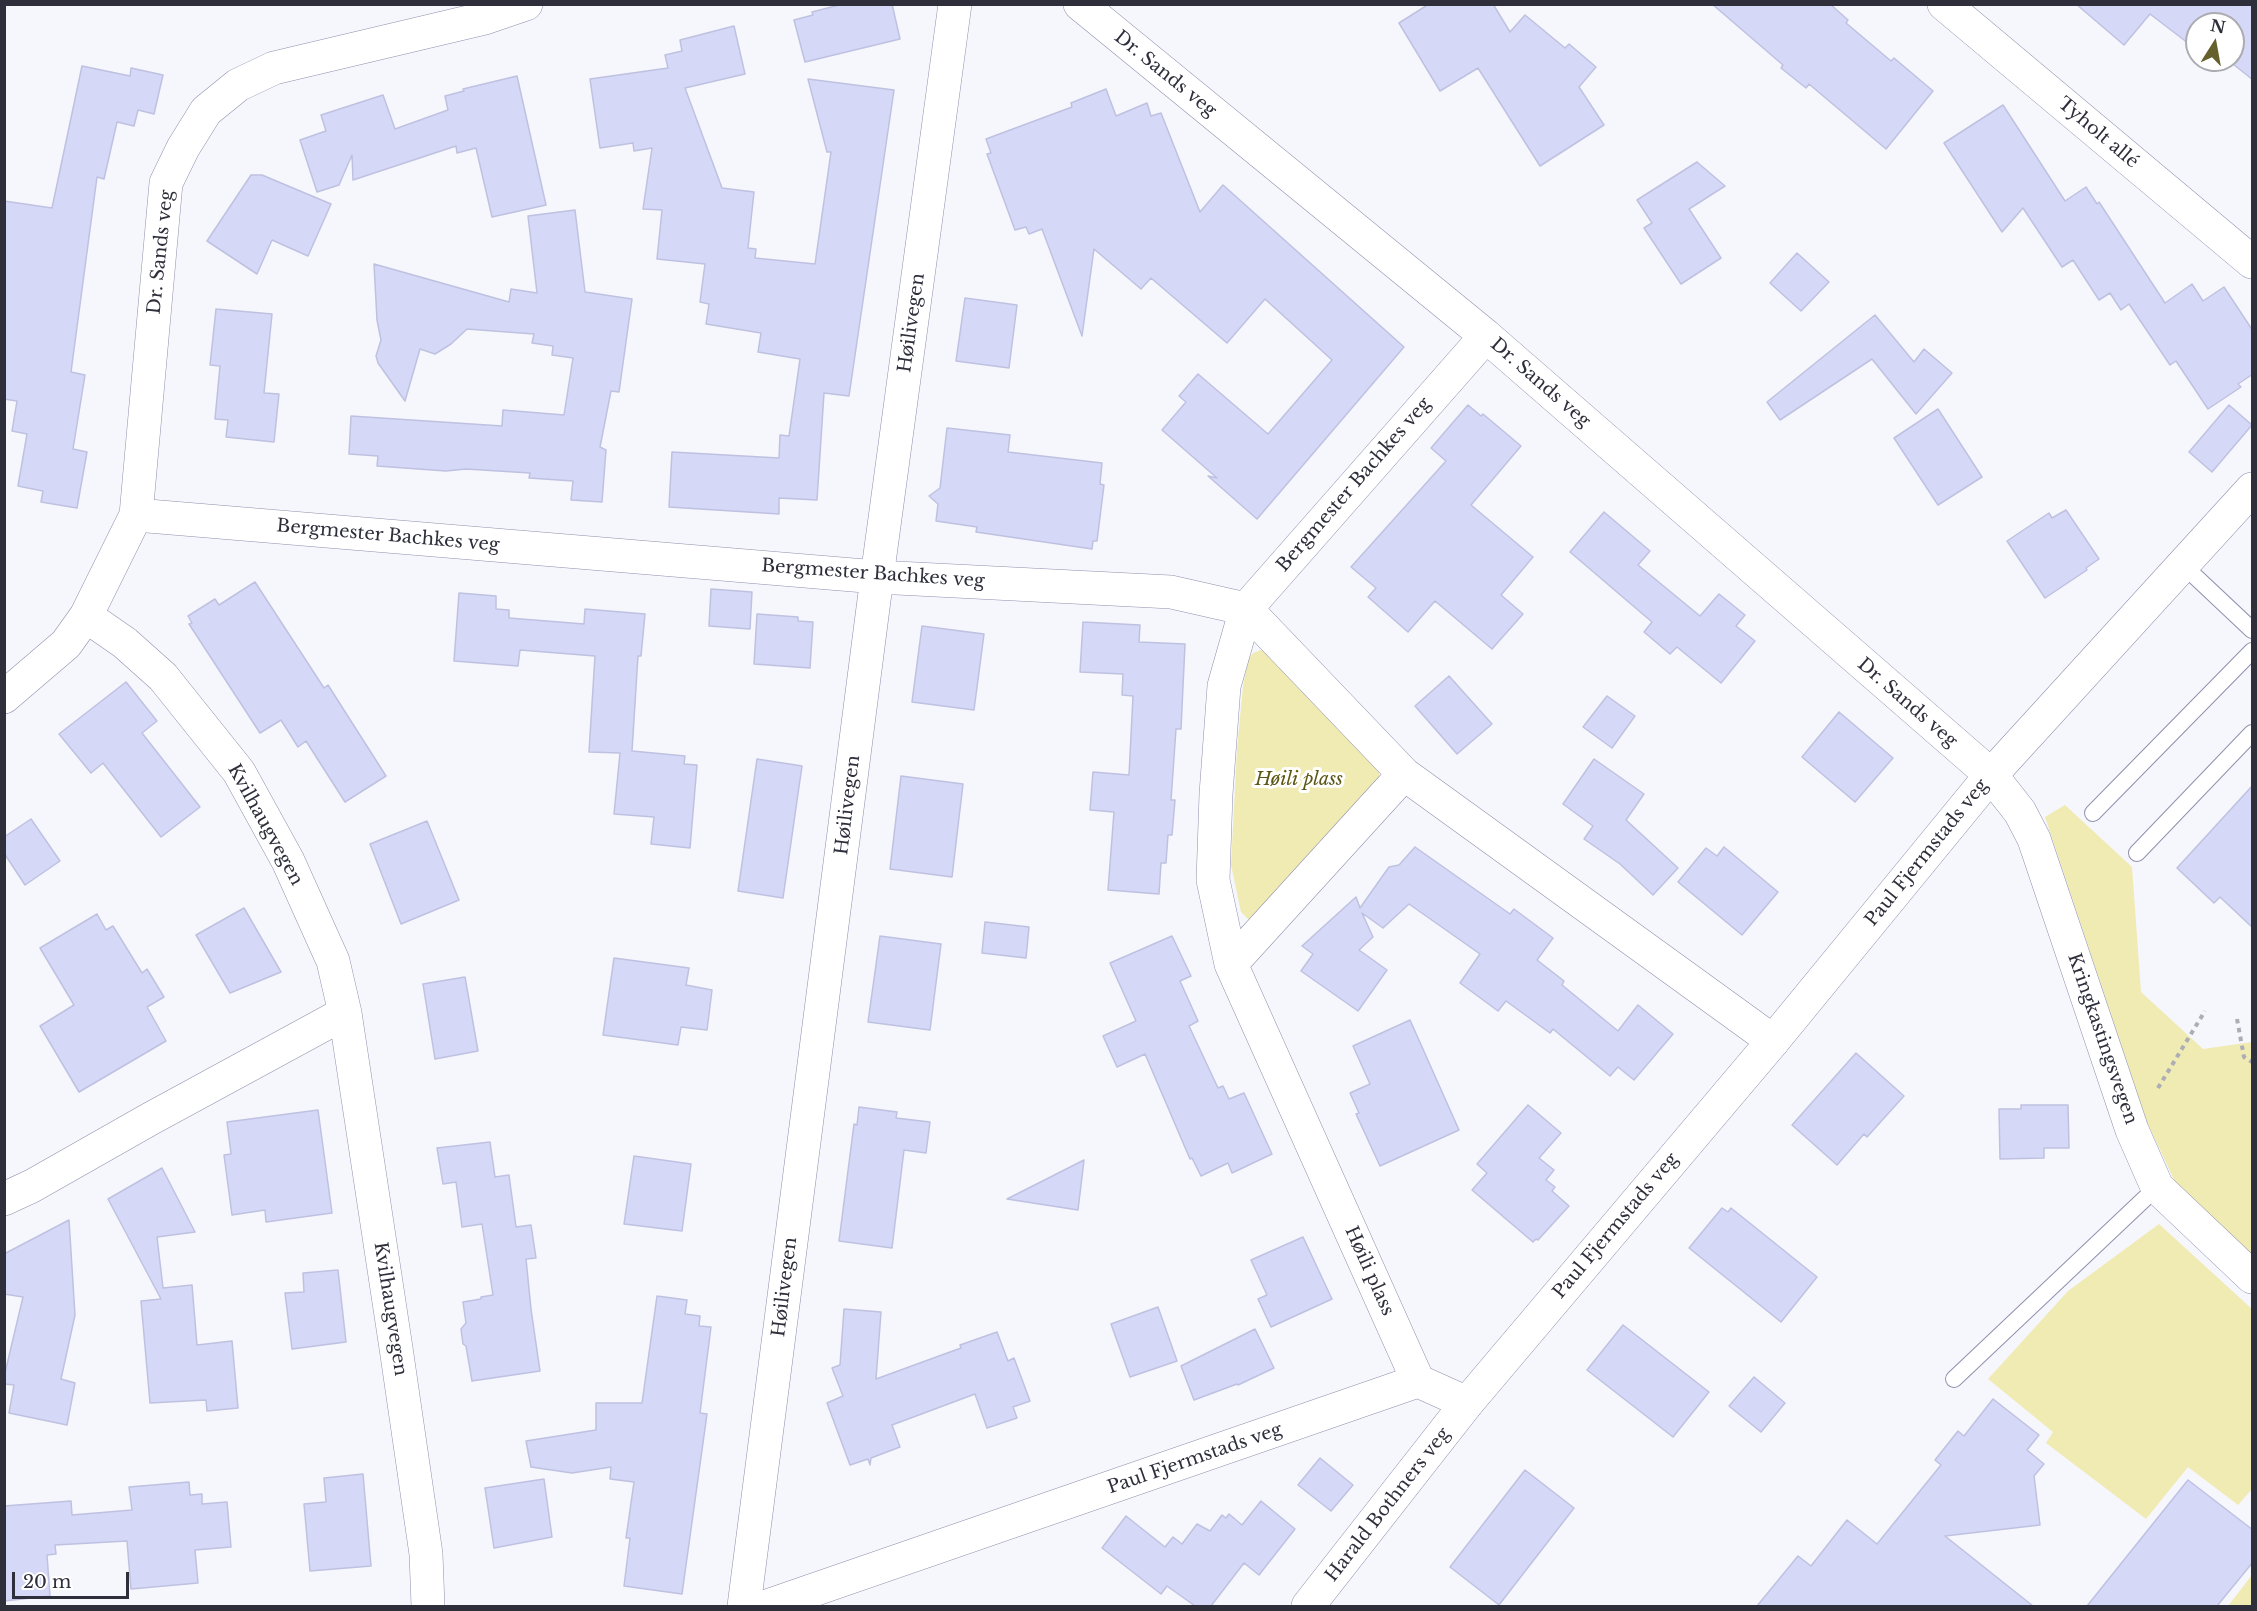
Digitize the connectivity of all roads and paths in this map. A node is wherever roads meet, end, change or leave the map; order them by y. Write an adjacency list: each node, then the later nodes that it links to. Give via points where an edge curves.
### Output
1 (526, 4): 8 (street, Dr. Sands veg, via 485,18 274,68 238,85 206,111 166,183)
2 (955, 4): 10 (street, Høilivegen)
3 (1080, 4): 6 (street, Dr. Sands veg)
4 (1944, 4): 5 (street, Tyholt allé)
5 (2253, 262)
6 (1486, 336): 11 (street, Bergmester Bachkes veg); 18 (street, Dr. Sands veg)
7 (2253, 489): 9 (street, Paul Fjermstads veg)
8 (136, 515): 10 (street, Bergmester Bachkes veg); 12 (street, Dr. Sands veg)
9 (2184, 565): 13 (lane); 18 (street, Paul Fjermstads veg)
10 (877, 577): 11 (street, Bergmester Bachkes veg, via 1171,592); 35 (street, Høilivegen)
11 (1246, 609): 17 (street); 21 (street, Høili plass, via 1224,686 1216,794 1213,880)
12 (86, 616): 15 (street, Dr. Sands veg, via 66,644); 23 (street, Kvilhaugvegen, via 125,643 163,677 239,772 288,861 333,961)
13 (2253, 630)
14 (2253, 651): 19 (lane)
15 (4, 697)
16 (2253, 733): 20 (lane)
17 (1404, 774): 21 (street); 25 (street)
18 (1991, 775): 25 (street, Paul Fjermstads veg); 27 (street, Kringkastingsvegen, via 2020,812 2034,839)
19 (2093, 813)
20 (2137, 852)
21 (1232, 963): 32 (street, Høili plass)
22 (2205, 1011): 27 (path)
23 (345, 1013): 29 (street); 34 (street, Kvilhaugvegen, via 426,1554)
24 (2237, 1019): 26 (path, via 2244,1057)
25 (1773, 1041): 33 (street, Paul Fjermstads veg)
26 (2253, 1062)
27 (2132, 1130): 28 (street, Kringkastingsvegen)
28 (2157, 1187): 30 (street, Kringkastingsvegen); 31 (lane)
29 (4, 1199)
30 (2253, 1277)
31 (1954, 1379)
32 (1418, 1381): 33 (street); 36 (street, Paul Fjermstads veg)
33 (1467, 1403): 37 (street, Harald Bothners veg)
34 (428, 1606)
35 (744, 1606)
36 (767, 1606)
37 (1308, 1606)

